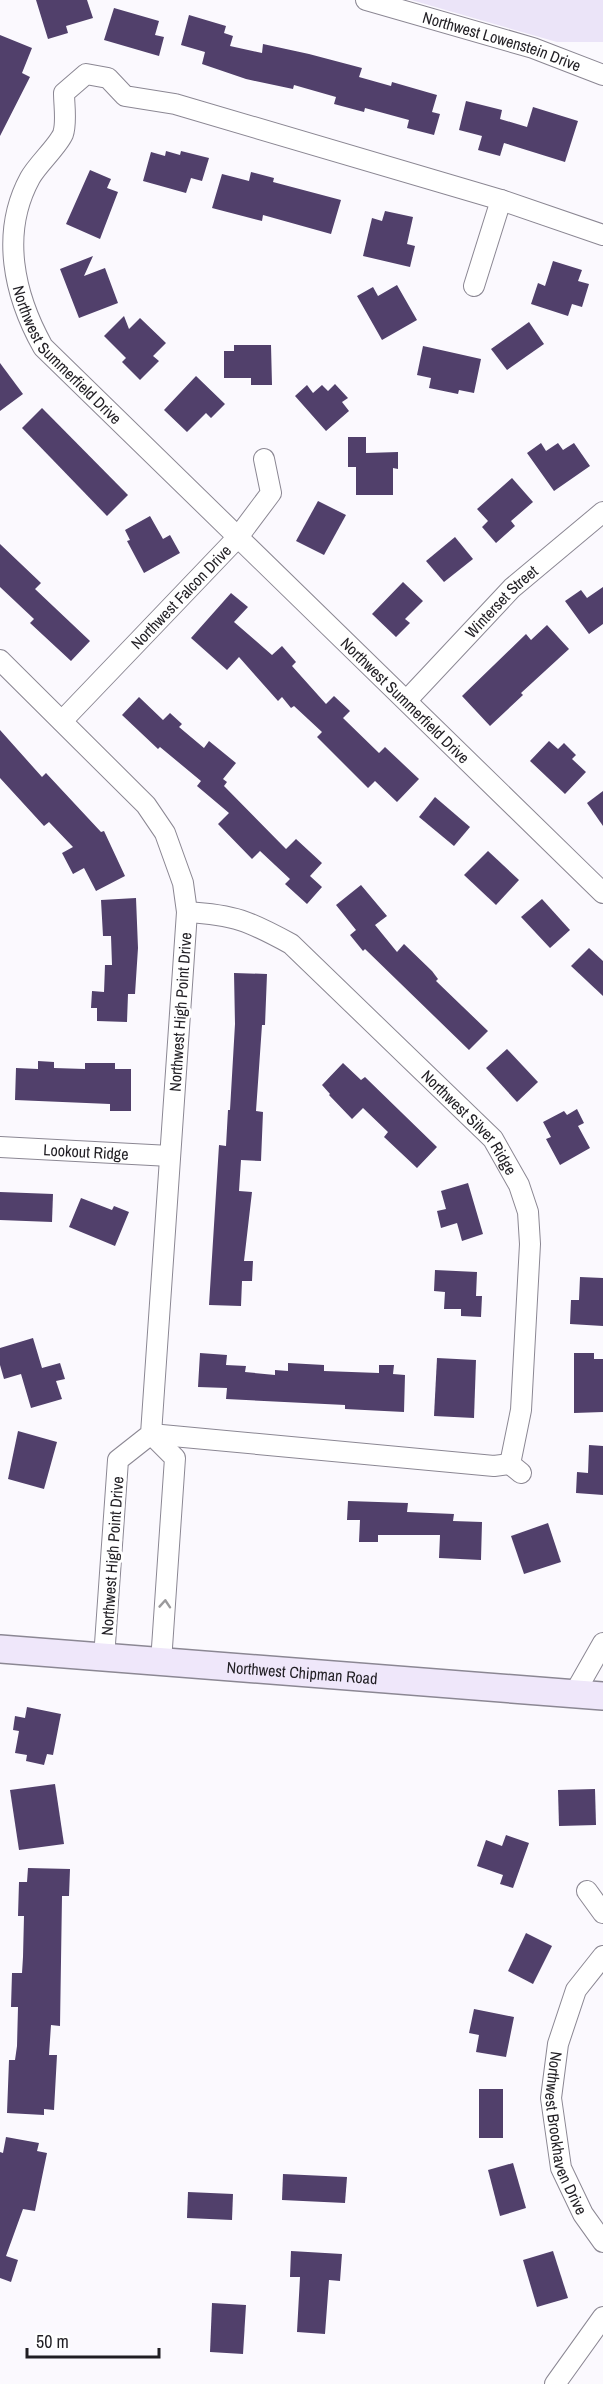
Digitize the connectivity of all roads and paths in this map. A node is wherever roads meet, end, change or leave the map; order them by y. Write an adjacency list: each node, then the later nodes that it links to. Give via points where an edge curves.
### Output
1 (366, 0): 2 (street, Northwest Lowenstein Drive, via 533,48)
2 (603, 75)
3 (501, 200): 4 (street, Northwest Summerfield Drive); 5 (street); 8 (street, Northwest Summerfield Drive, via 175,104 126,96 108,78 86,74 64,93 63,134 29,178 11,231 16,281 26,317 44,347)
4 (603, 235)
5 (474, 286)
6 (264, 459): 8 (street, Northwest Falcon Drive, via 271,493)
7 (603, 512): 10 (street, Winterset Street, via 512,588)
8 (238, 537): 10 (street, Northwest Summerfield Drive); 11 (street, Northwest Falcon Drive)
9 (0, 660): 11 (street, Northwest High Point Drive)
10 (408, 699): 12 (street, Northwest Summerfield Drive)
11 (62, 721): 13 (street, Northwest High Point Drive, via 146,805 165,834 183,883)
12 (603, 892)
13 (188, 912): 15 (street, Northwest High Point Drive); 16 (street, Northwest Silver Ridge, via 228,915 258,925 291,944 493,1139 506,1158 528,1212 530,1244 521,1410 515,1469)
14 (0, 1147): 15 (street, Lookout Ridge)
15 (170, 1156): 16 (street, Northwest High Point Drive)
16 (151, 1434): 19 (street, Northwest High Point Drive, via 118,1460); 20 (street, one-way to 16, via 176,1458)
17 (603, 1642): 21 (street)
18 (0, 1649): 19 (main road, Northwest Chipman Road)
19 (104, 1658): 20 (main road, Northwest Chipman Road)
20 (161, 1662): 21 (main road, Northwest Chipman Road)
21 (574, 1694): 22 (main road, Northwest Chipman Road)
22 (603, 1696)
23 (587, 1891): 24 (street)
24 (603, 1913)
25 (603, 1956): 26 (street, Northwest Brookhaven Drive, via 576,1990 558,2044 551,2098 561,2168 583,2214)
26 (603, 2242)
27 (603, 2317): 28 (street)
28 (555, 2384)

